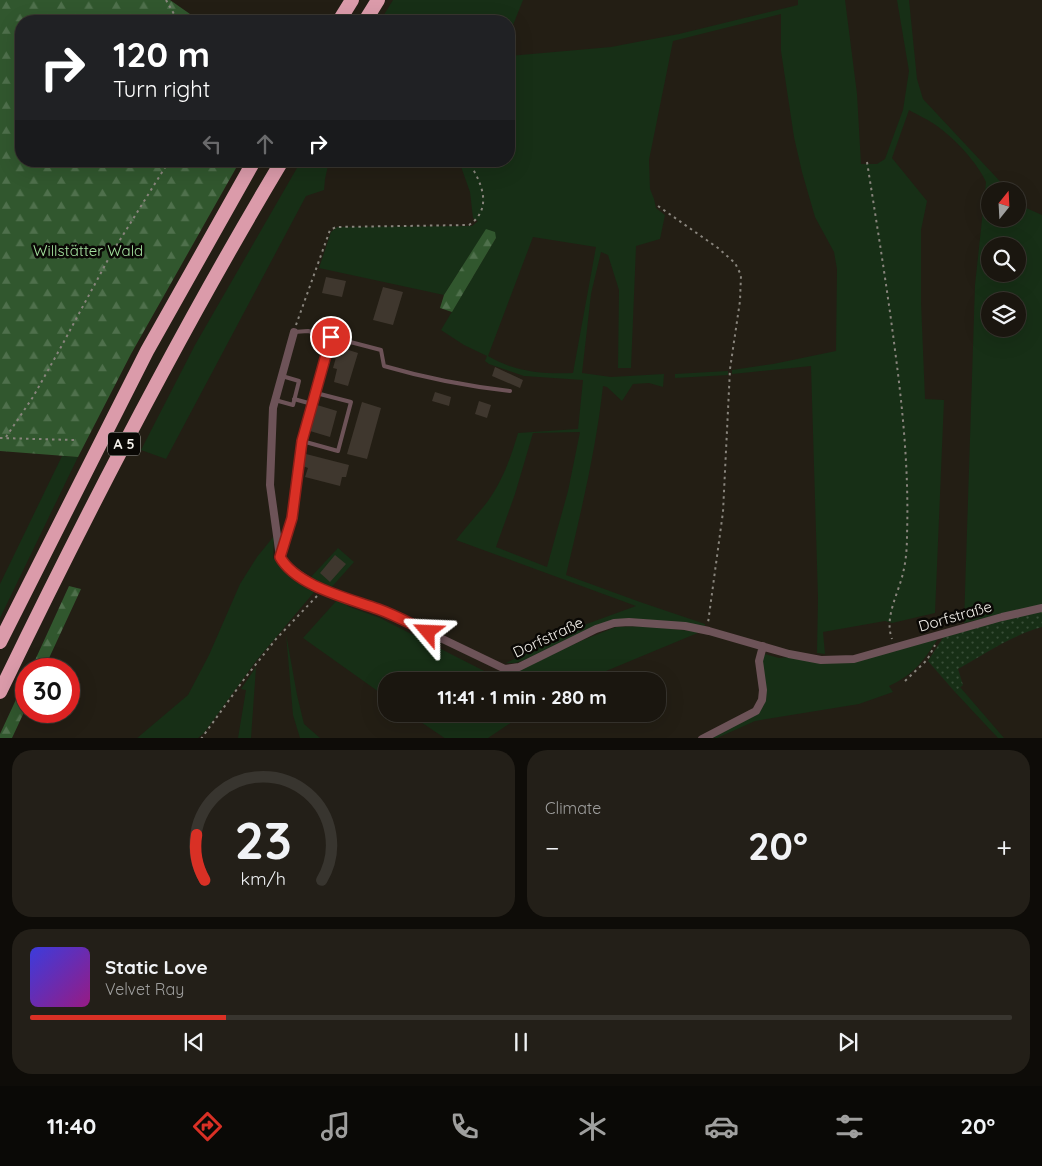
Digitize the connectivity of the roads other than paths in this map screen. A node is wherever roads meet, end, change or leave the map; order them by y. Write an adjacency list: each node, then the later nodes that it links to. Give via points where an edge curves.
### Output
1 (351, 1): 3 (highway)
2 (378, 1): 4 (highway)
3 (343, 15)
4 (369, 15)
5 (251, 167): 18 (highway, A 5, via 147,351)
6 (278, 167): 20 (highway, A 5, via 183,332 61,566)
7 (294, 332): 8 (lane, via 308,330); 9 (street)
8 (331, 337): 10 (lane, via 381,350 384,366 421,377); 11 (lane)
9 (282, 376): 12 (lane, via 299,381); 13 (street)
10 (510, 391)
11 (316, 393): 14 (lane); 15 (lane, via 351,402 338,451)
12 (294, 399): 13 (lane, via 292,405); 14 (lane)
13 (275, 400): 16 (street, via 270,485)
14 (312, 404): 15 (lane)
15 (302, 441): 16 (lane, via 292,518)
16 (280, 557): 19 (street, Dorfstraße, via 284,564 322,590 380,610 505,670 519,667 614,623 685,626)
17 (1042, 608): 19 (street, Dorfstraße, via 854,659 821,660)
18 (0, 642)
19 (763, 646): 21 (street, via 759,661 762,700 756,711)
20 (0, 692)
21 (702, 738)

